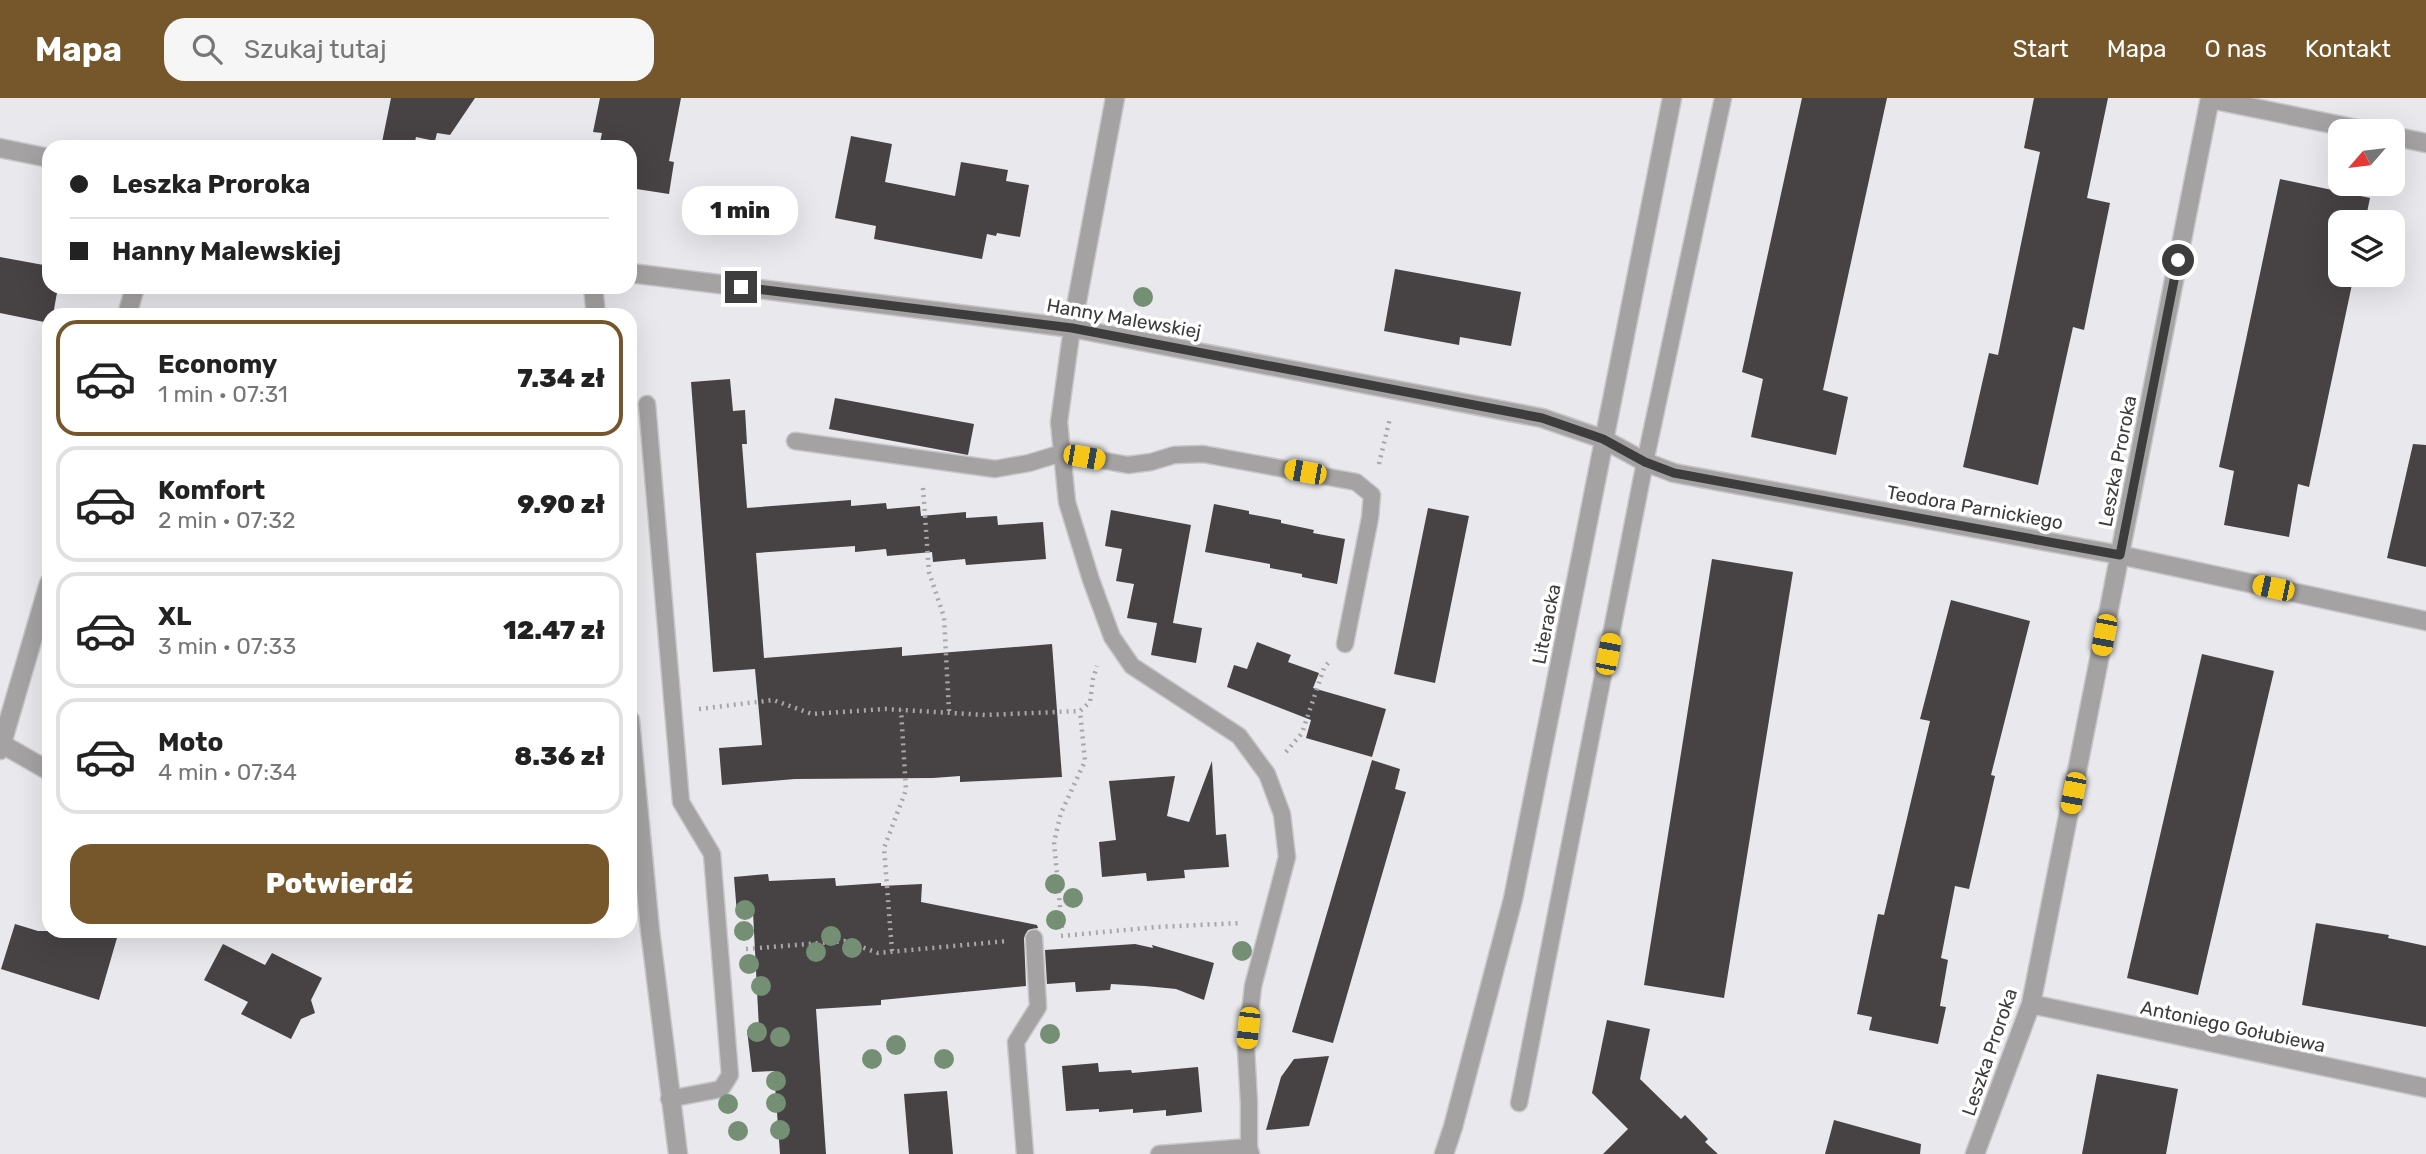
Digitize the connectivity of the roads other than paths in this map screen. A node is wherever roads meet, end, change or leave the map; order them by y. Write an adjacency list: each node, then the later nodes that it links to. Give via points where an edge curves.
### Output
1 (1115, 98): 11 (street)
2 (1672, 98): 13 (street, Literacka)
3 (1723, 98): 16 (lane)
4 (2210, 99): 5 (street); 17 (street, Leszka Proroka)
5 (2328, 123)
6 (2405, 139): 7 (street)
7 (2426, 143)
8 (0, 148): 9 (street)
9 (42, 157)
10 (637, 274): 11 (street, Hanny Malewskiej)
11 (1072, 328): 13 (street, Hanny Malewskiej, via 1542,418); 15 (lane, via 1059,422)
12 (648, 404): 27 (lane, via 681,802 712,854 730,1075 721,1089)
13 (1603, 439): 16 (street, Teodora Parnickiego); 33 (street, Literacka, via 1513,899)
14 (795, 441): 15 (lane, via 995,469)
15 (1062, 453): 20 (lane, via 1128,465 1203,454 1356,482 1372,495); 29 (lane, via 1067,502 1112,637 1132,666 1239,736 1266,774 1282,814 1287,857 1253,986 1246,1049)
16 (1645, 462): 17 (street, Teodora Parnickiego, via 1674,473); 28 (lane)
17 (2120, 555): 19 (street, Teodora Parnickiego); 25 (street, Leszka Proroka)
18 (42, 607): 21 (street)
19 (2426, 621)
20 (1345, 644)
21 (1, 747): 22 (street)
22 (42, 768)
23 (637, 797): 27 (street)
24 (1034, 938): 31 (lane, via 1038,1007 1016,1042)
25 (2031, 1004): 26 (street, Antoniego Gołubiewa); 34 (street, Leszka Proroka)
26 (2426, 1088)
27 (669, 1099): 30 (street)
28 (1519, 1103)
29 (1250, 1151): 32 (lane)
30 (678, 1154)
31 (1025, 1154)
32 (1159, 1154)
33 (1444, 1154)
34 (1975, 1154)

